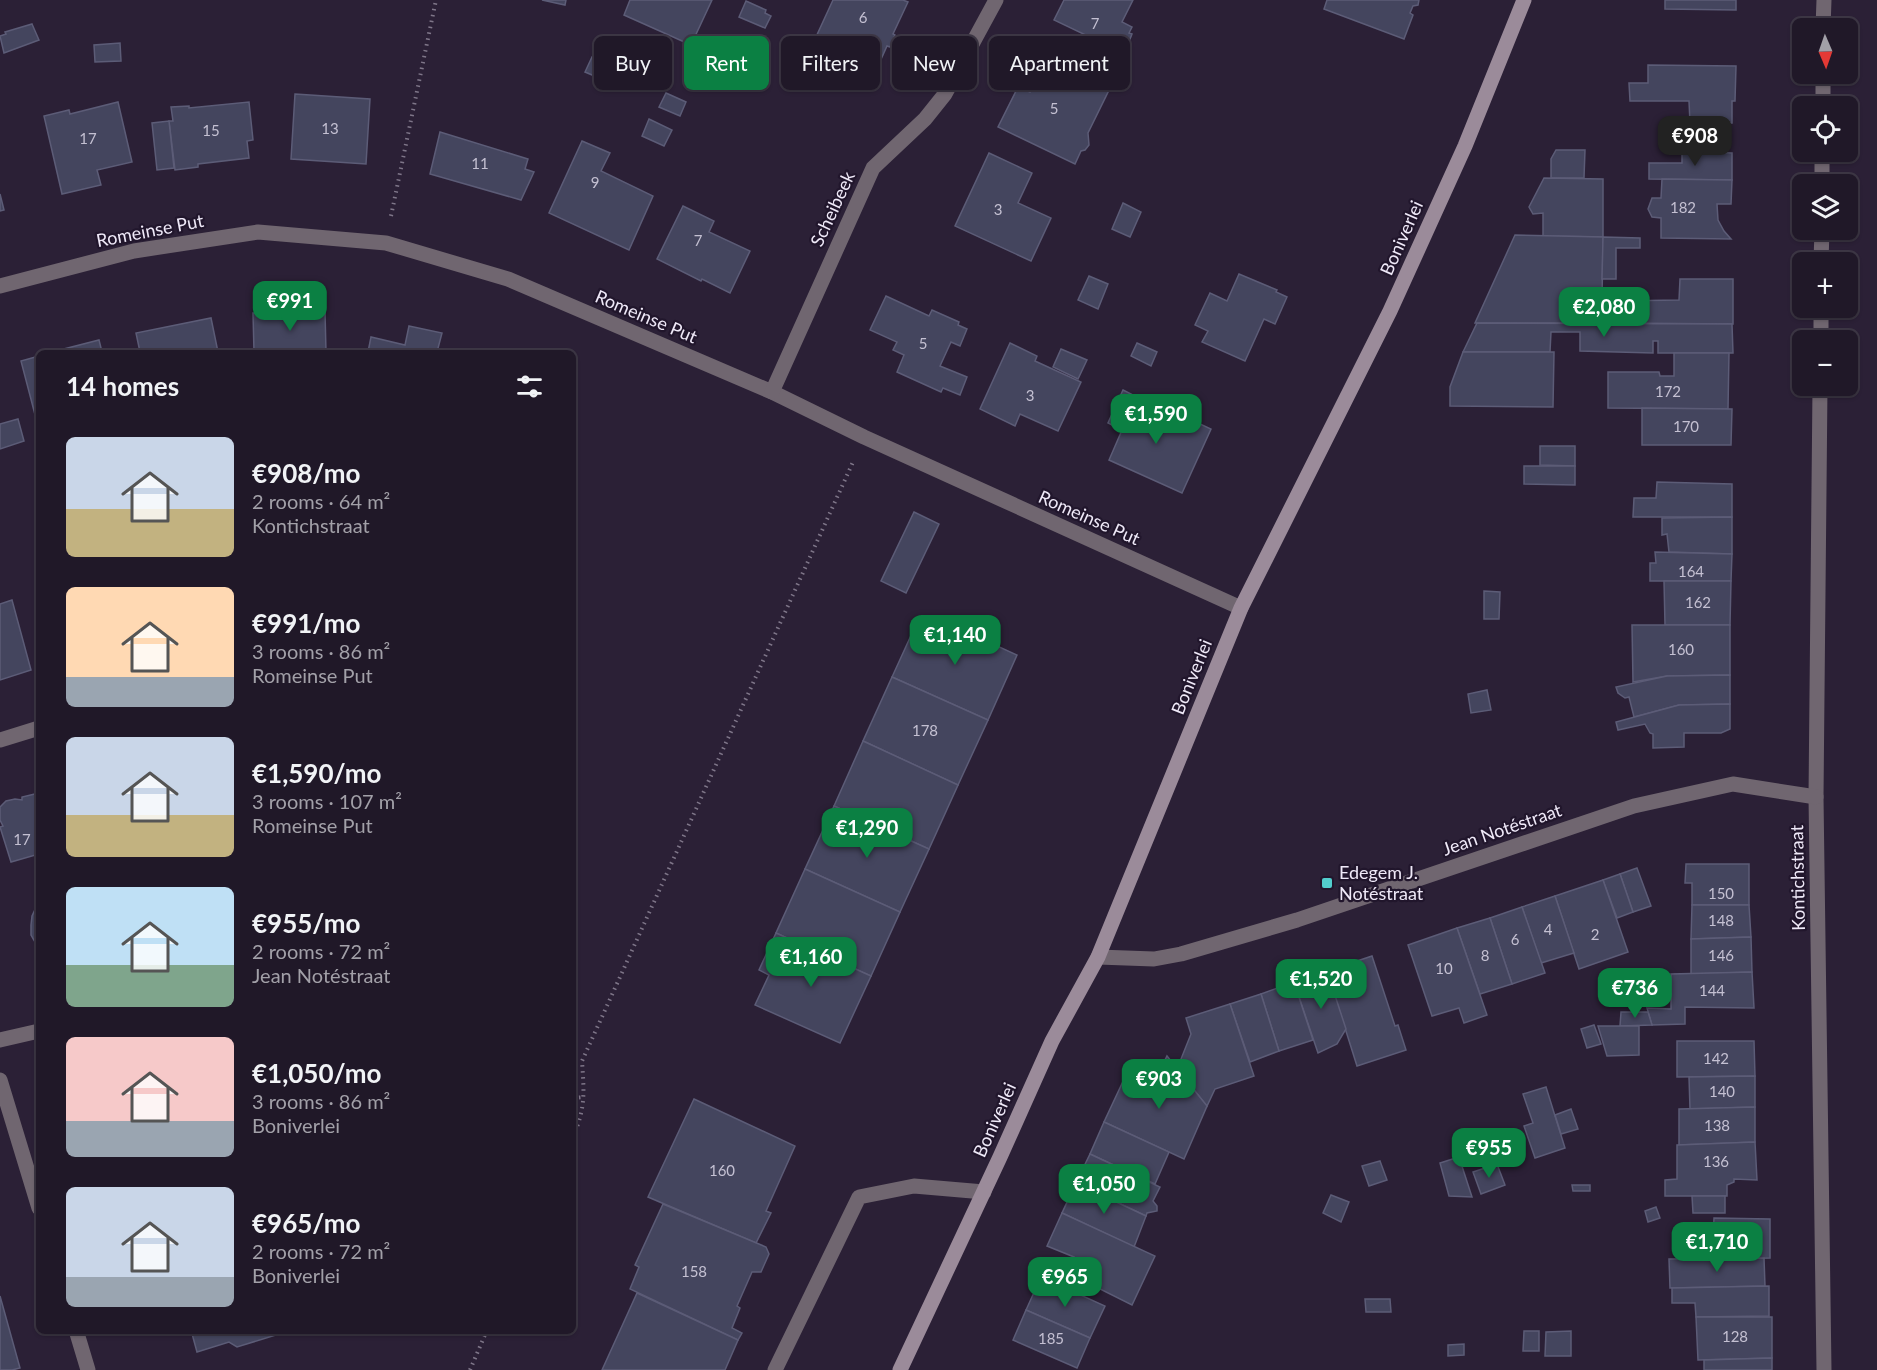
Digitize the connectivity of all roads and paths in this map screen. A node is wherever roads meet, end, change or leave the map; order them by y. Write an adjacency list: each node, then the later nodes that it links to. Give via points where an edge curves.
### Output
1 (436, 0): 6 (path)
2 (996, 0): 8 (street, Scheibeek, via 945,94 925,119 873,168)
3 (1524, 0): 11 (main road, Boniverlei, via 1465,146 1390,311)
4 (1824, 0): 5 (street)
5 (1824, 18)
6 (386, 243): 7 (street, Romeinse Put, via 258,232 134,251); 8 (street, Romeinse Put, via 508,279)
7 (0, 286)
8 (772, 392): 10 (street, Romeinse Put)
9 (1820, 396): 14 (street, Kontichstraat)
10 (864, 437): 11 (street, Romeinse Put); 19 (path, via 582,1061)
11 (1241, 608): 15 (main road, Boniverlei)
12 (36, 729): 13 (street)
13 (0, 740)
14 (1816, 797): 15 (street, Jean Notéstraat, via 1733,784 1634,806 1297,920 1181,954 1154,958); 30 (street, Kontichstraat)
15 (1098, 957): 22 (main road, Boniverlei, via 1052,1041)
16 (36, 1031): 17 (street)
17 (0, 1040)
18 (0, 1080): 23 (street)
19 (585, 1097): 20 (path); 21 (path)
20 (576, 1098)
21 (576, 1130)
22 (984, 1192): 28 (street, via 914,1186 859,1197); 29 (main road, Boniverlei)
23 (36, 1198)
24 (77, 1334): 26 (street)
25 (486, 1334): 27 (path)
26 (88, 1370)
27 (470, 1370)
28 (775, 1370)
29 (900, 1370)
30 (1824, 1370)

